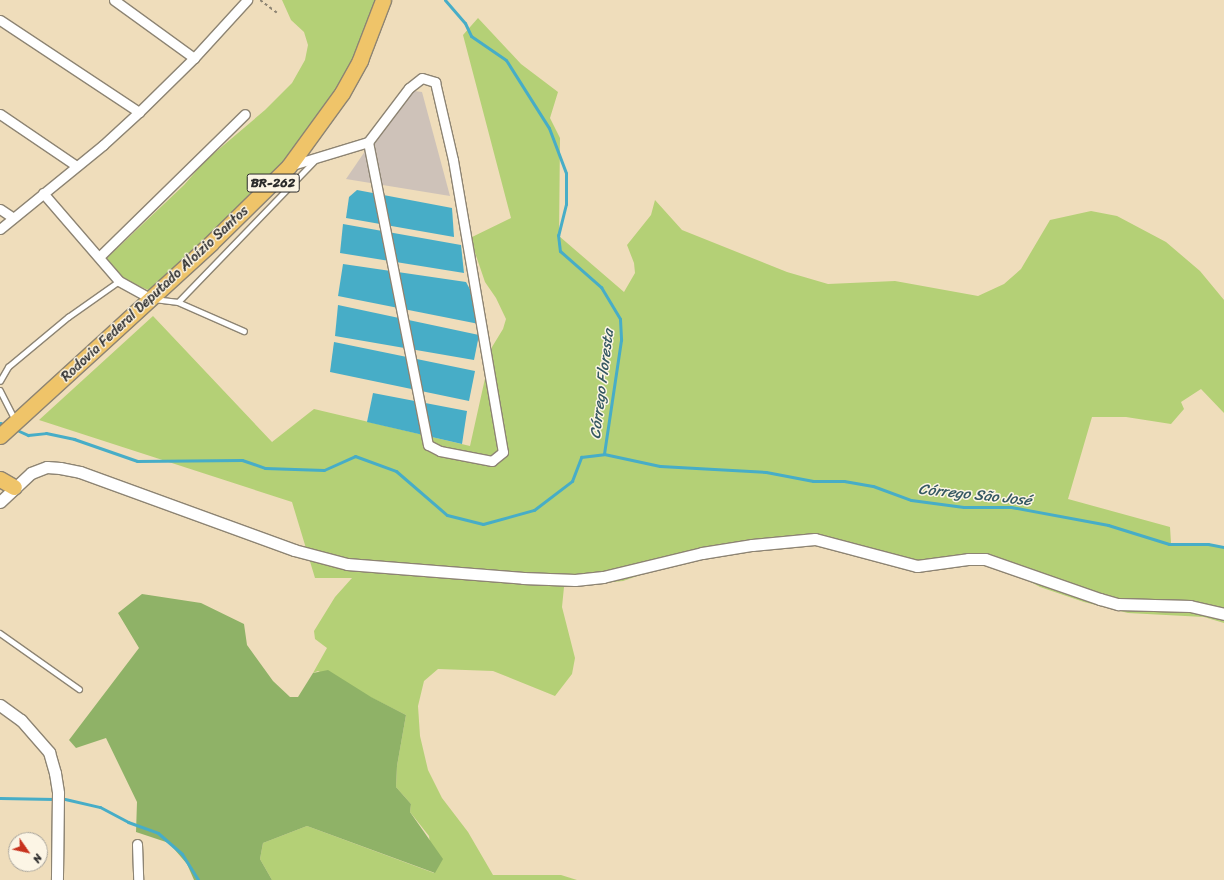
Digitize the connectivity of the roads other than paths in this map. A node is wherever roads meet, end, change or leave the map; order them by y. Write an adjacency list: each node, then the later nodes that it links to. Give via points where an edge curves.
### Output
1 (114, 0): 5 (street)
2 (247, 0): 5 (street)
3 (383, 0): 12 (highway, Rodovia Federal Deputado Aloízio Santos / BR-262, via 360,60 342,93)
4 (0, 20): 6 (street)
5 (194, 58): 6 (street)
6 (139, 112): 11 (street, via 103,145)
7 (0, 114): 11 (street)
8 (245, 114): 17 (street)
9 (368, 142): 9 (street, via 409,88 422,78 435,82 453,160 503,452 492,461 440,451 428,445); 10 (street)
10 (317, 158): 12 (street); 20 (lane)
11 (75, 165): 13 (street)
12 (289, 166): 19 (highway, Rodovia Federal Deputado Aloízio Santos / BR-262)
13 (43, 193): 15 (street); 17 (street)
14 (0, 209): 15 (street)
15 (12, 217): 16 (street)
16 (0, 229)
17 (99, 257): 18 (street)
18 (119, 281): 19 (street); 22 (lane, via 68,317 8,367)
19 (150, 299): 20 (lane); 24 (highway, Rodovia Federal Deputado Aloízio Santos / BR-262)
20 (178, 302): 21 (lane)
21 (244, 331)
22 (0, 381)
23 (0, 390): 24 (lane)
24 (16, 421): 25 (highway, Rodovia Federal Deputado Aloízio Santos / BR-262)
25 (0, 436)
26 (0, 479): 27 (highway)
27 (14, 487): 28 (street); 29 (street, via 31,473 47,467 80,472 294,550 333,562 364,566 575,580 603,577 702,553 815,539 917,566 985,559 1118,604 1190,606)
28 (0, 502)
29 (1224, 614)
30 (0, 633): 31 (lane)
31 (79, 689)
32 (0, 705): 34 (street, via 21,720 49,752 56,773)
33 (137, 844): 35 (street)
34 (57, 880)
35 (138, 880)

